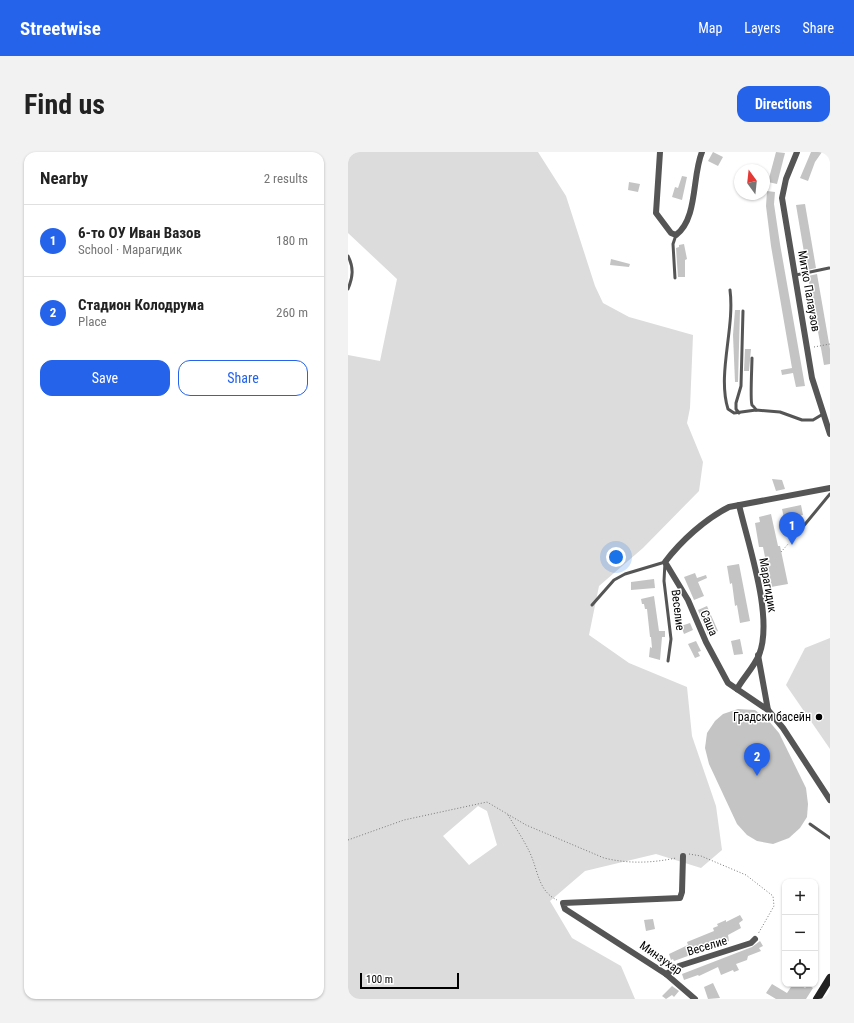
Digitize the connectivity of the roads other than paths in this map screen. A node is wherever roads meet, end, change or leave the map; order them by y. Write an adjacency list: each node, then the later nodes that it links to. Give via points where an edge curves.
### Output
1 (660, 152): 4 (street, via 656,213 672,233)
2 (702, 152): 4 (street, via 686,221 682,230)
3 (797, 152): 7 (street, Митко Палаузов, via 786,179 782,198)
4 (676, 234): 8 (lane, via 673,244)
5 (348, 256): 9 (lane, via 353,274)
6 (829, 268): 7 (lane)
7 (796, 275): 15 (street, Митко Палаузов, via 812,378)
8 (675, 278)
9 (348, 289)
10 (730, 290): 14 (lane, via 732,306 727,350 727,404 728,409)
11 (743, 311): 14 (lane, via 741,386 736,403)
12 (752, 358): 13 (lane, via 751,400)
13 (756, 410): 14 (lane); 15 (lane, via 780,412 802,420 813,420)
14 (739, 413)
15 (824, 414): 16 (street, Митко Палаузов)
16 (830, 434)
17 (830, 488): 19 (street)
18 (830, 494): 20 (lane)
19 (739, 505): 21 (street, via 717,513 674,550); 23 (street, Марагидик, via 762,600 763,637)
20 (792, 540)
21 (665, 562): 22 (lane, via 614,580); 24 (lane, Веселие, via 664,581 671,639); 25 (street, Саша, via 688,600 722,674 728,683)
22 (592, 605)
23 (758, 655): 25 (street, Марагидик); 26 (street)
24 (668, 661)
25 (737, 689): 26 (street, Саша)
26 (768, 710): 27 (street, via 783,728)
27 (830, 800)
28 (810, 824): 29 (lane)
29 (830, 838)
30 (683, 856): 32 (street, Минзухар, via 680,898 563,903 565,909)
31 (755, 939): 32 (street, Веселие, via 751,943 679,966)
32 (666, 974): 34 (street, Минзухар)
33 (830, 978): 35 (street)
34 (695, 999)
35 (817, 999)

